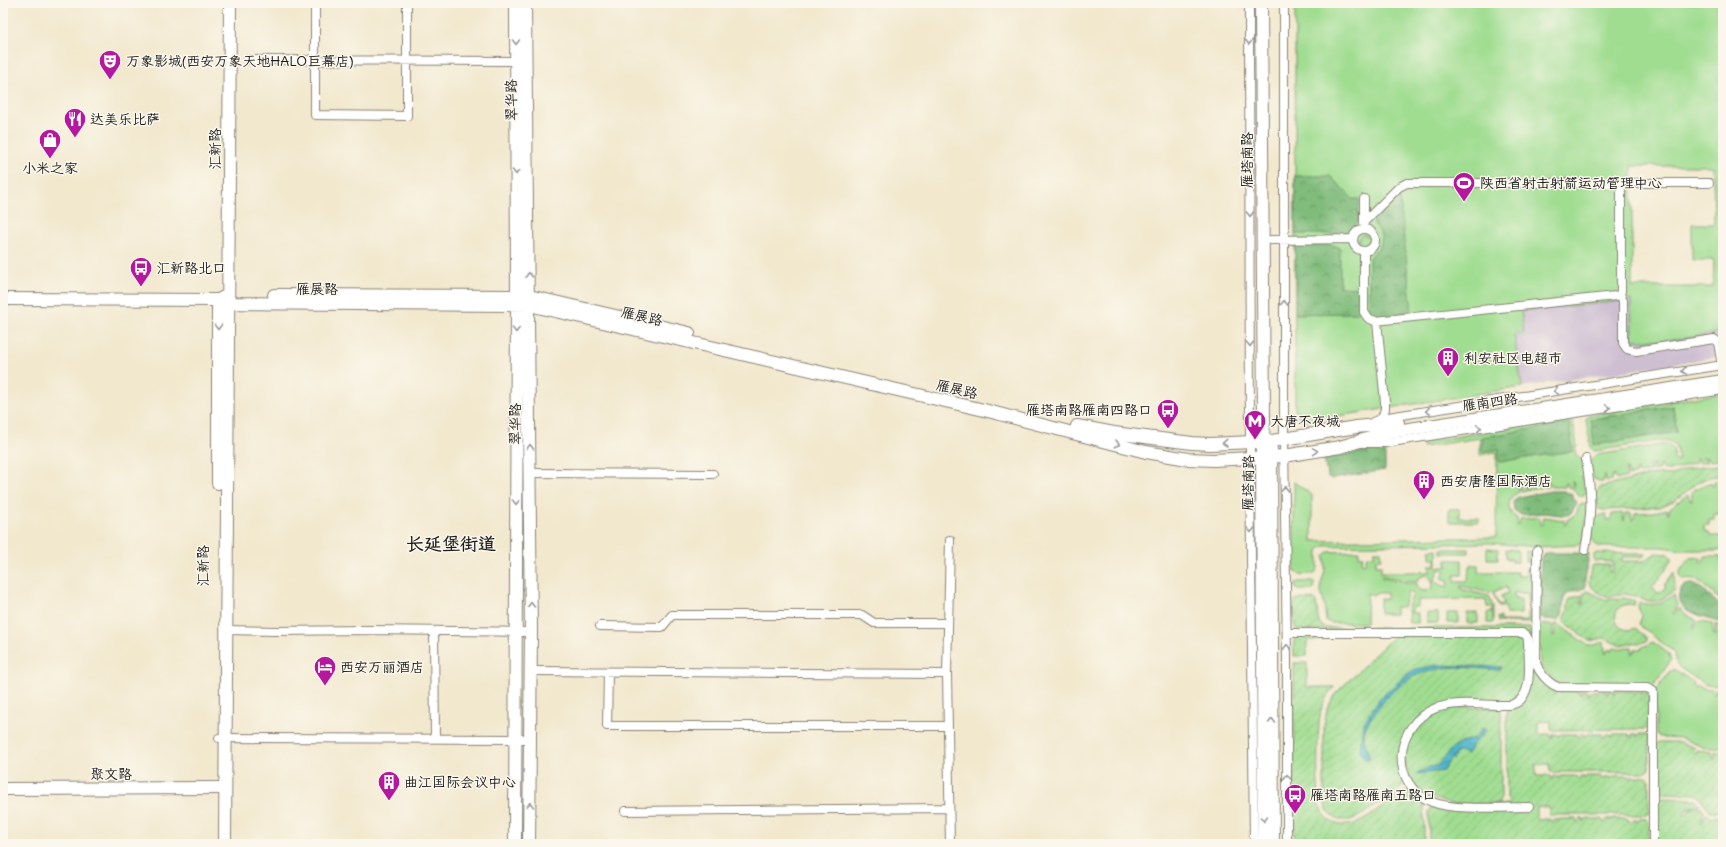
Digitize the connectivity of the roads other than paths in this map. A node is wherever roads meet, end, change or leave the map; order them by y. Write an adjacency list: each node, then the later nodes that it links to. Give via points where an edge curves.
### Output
1 (230, 3): 25 (main road, 汇新路)
2 (315, 3): 11 (street)
3 (407, 3): 12 (street)
4 (516, 3): 13 (main road, 翠华路, one-way to 13)
5 (525, 3): 26 (main road, 翠华路, one-way to 5)
6 (1249, 3): 34 (street, one-way to 34)
7 (1261, 3): 33 (main road, 雁塔南路)
8 (1269, 3): 20 (main road, 雁塔南路)
9 (1284, 3): 18 (street)
10 (248, 60): 11 (street)
11 (315, 60): 12 (street); 12 (street, via 315,115 407,116)
12 (407, 60): 13 (street)
13 (516, 61): 26 (main road, 翠华路, one-way to 26)
14 (1617, 183): 15 (street); 17 (street, via 1407,183 1399,187); 23 (street, via 1621,188)
15 (1710, 183)
16 (1364, 199): 17 (street)
17 (1364, 225): 19 (street); 21 (street, via 1372,232 1375,240 1372,248)
18 (1284, 239): 19 (street); 20 (street); 33 (street, one-way to 18)
19 (1353, 239): 21 (street, via 1356,248)
20 (1271, 240): 33 (main road, 雁塔南路)
21 (1364, 250): 27 (street, via 1364,312 1368,318)
22 (3, 293): 25 (main road, 雁展路)
23 (1620, 294): 27 (street); 28 (street, via 1623,302 1623,341 1627,349 1636,351 1714,339 1718,342)
24 (3, 299): 25 (main road, 雁展路)
25 (225, 299): 26 (main road, 雁展路); 46 (main road, 汇新路); 57 (main road, 汇新路, one-way to 57)
26 (523, 300): 34 (main road, 雁展路, one-way to 26, via 1192,443 1114,433); 37 (main road, 雁展路, one-way to 37, via 984,410 1146,452 1188,459); 39 (main road, 翠华路, one-way to 26); 48 (main road, 翠华路, one-way to 48)
27 (1377, 321): 31 (street, via 1385,402)
28 (1723, 369): 31 (street, one-way to 31); 32 (main road, 雁南四路, via 1394,424)
29 (1723, 381): 35 (main road, 雁南四路, via 1390,432)
30 (1723, 390): 35 (street, one-way to 30, via 1385,443)
31 (1382, 418): 32 (street)
32 (1356, 427): 33 (main road, 雁南四路)
33 (1273, 440): 34 (main road, 雁展路); 36 (street); 37 (main road, 雁塔南路)
34 (1250, 442): 37 (street)
35 (1358, 442): 36 (main road, 雁南四路, one-way to 35)
36 (1284, 456): 37 (main road, 雁南四路); 50 (street, one-way to 36)
37 (1261, 458): 51 (main road, 雁塔南路); 51 (street, one-way to 51)
38 (1586, 459): 43 (street, via 1591,500)
39 (530, 474): 40 (street); 49 (main road, 翠华路, one-way to 39)
40 (713, 474)
41 (950, 540): 44 (street)
42 (1537, 550): 75 (street, via 1536,662 1540,670 1558,687 1647,688 1652,691)
43 (1585, 550)
44 (948, 623): 45 (street, via 874,623 862,615 672,614 662,627); 55 (street)
45 (600, 626)
46 (226, 630): 47 (street); 57 (main road, 汇新路)
47 (434, 632): 48 (street); 58 (street)
48 (516, 632): 49 (street); 59 (main road, 翠华路)
49 (531, 632): 53 (main road, 翠华路)
50 (1287, 632): 52 (street, one-way to 50); 63 (street, via 1526,635 1528,683 1526,694 1521,700 1509,705 1454,704 1433,710 1410,728 1401,759 1410,785 1431,802 1455,807)
51 (1262, 662): 52 (street); 71 (street); 72 (main road, 雁塔南路, one-way to 72); 73 (main road, 雁塔南路, one-way to 51)
52 (1287, 662): 74 (street, one-way to 52)
53 (531, 671): 54 (street); 60 (main road, 翠华路)
54 (608, 672): 55 (street); 56 (street, via 607,726)
55 (947, 674): 56 (street)
56 (948, 726): 64 (street)
57 (222, 738): 58 (street); 61 (main road, 汇新路); 67 (main road, 汇新路)
58 (435, 738): 59 (street)
59 (516, 738): 60 (street); 68 (main road, 翠华路)
60 (530, 739): 69 (main road, 翠华路, one-way to 60)
61 (218, 788): 62 (main road, 聚文路); 66 (main road, 汇新路)
62 (3, 789)
63 (1529, 807)
64 (949, 808): 65 (street); 70 (street)
65 (625, 811)
66 (218, 844)
67 (225, 844)
68 (515, 844)
69 (529, 844)
70 (950, 844)
71 (1254, 844)
72 (1264, 844)
73 (1273, 844)
74 (1287, 844)
75 (1653, 844)

